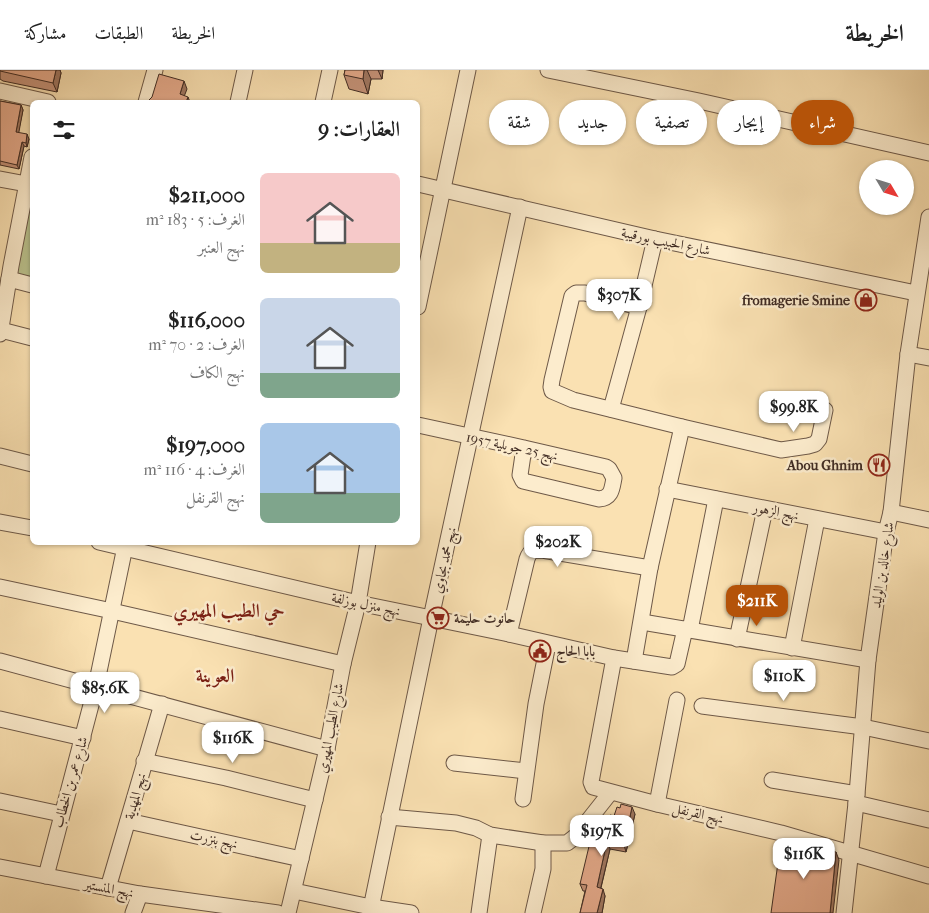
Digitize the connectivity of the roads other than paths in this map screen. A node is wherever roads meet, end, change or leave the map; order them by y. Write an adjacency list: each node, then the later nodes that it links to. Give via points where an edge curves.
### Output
1 (155, 70): 8 (street)
2 (245, 70): 9 (street)
3 (330, 70): 10 (street)
4 (468, 70): 15 (street)
5 (548, 70): 11 (street)
6 (3, 91): 7 (street)
7 (37, 100)
8 (147, 100)
9 (238, 100)
10 (323, 100)
11 (929, 153)
12 (0, 179): 14 (street)
13 (420, 184): 15 (street, شارع الحبيب بورقيبة)
14 (30, 185): 19 (street)
15 (443, 189): 16 (street, شارع الحبيب بورقيبة); 22 (street)
16 (520, 208): 18 (street, شارع الحبيب بورقيبة); 32 (street, نهج محمد بجاوي)
17 (929, 217): 21 (street, شارع خالد بن الوليد)
18 (655, 239): 21 (street, شارع الحبيب بورقيبة); 23 (street)
19 (7, 270): 20 (street); 24 (street)
20 (30, 284)
21 (916, 293): 26 (street, شارع خالد بن الوليد)
22 (420, 298)
23 (638, 307): 28 (street); 28 (street, via 585,293 572,296 552,391)
24 (0, 332): 25 (street)
25 (30, 338)
26 (908, 354): 27 (street); 39 (street, شارع خالد بن الوليد)
27 (929, 358)
28 (611, 409): 31 (street)
29 (825, 410): 31 (street, via 818,439 814,444 799,448 781,450)
30 (420, 426): 32 (street, نهج 25 جويلية 1957)
31 (682, 427): 36 (street)
32 (471, 438): 33 (street, نهج 25 جويلية 1957); 51 (street, نهج محمد بجاوي)
33 (524, 448): 33 (street, نهج 25 جويلية 1957, via 521,479 599,499 604,499 611,492 614,478 606,467)
34 (0, 456): 35 (street)
35 (30, 464)
36 (667, 489): 37 (street, نهج الزهور); 47 (street)
37 (716, 499): 38 (street, نهج الزهور); 53 (street)
38 (765, 509): 40 (street, نهج الزهور); 55 (street)
39 (891, 512): 41 (street); 44 (street, شارع خالد بن الوليد)
40 (817, 519): 44 (street, نهج الزهور); 57 (street)
41 (929, 520)
42 (0, 522): 43 (street)
43 (30, 528)
44 (886, 532): 59 (street, شارع خالد بن الوليد)
45 (125, 545): 49 (street, نهج منزل بوزلفة); 50 (street, شارع عمر بن الخطاب)
46 (368, 545): 49 (street, شارع الطيب المهيري)
47 (650, 568): 52 (street); 54 (street, via 534,550 527,558)
48 (0, 587): 50 (street)
49 (358, 603): 51 (street, نهج منزل بوزلفة); 62 (street, شارع الطيب المهيري)
50 (112, 611): 62 (street); 63 (street, شارع عمر بن الخطاب)
51 (431, 618): 54 (street, نهج منزل بوزلفة); 83 (street, نهج محمد بجاوي)
52 (642, 622): 53 (street); 61 (street)
53 (688, 630): 55 (street); 61 (street, نهج منزل بوزلفة, via 675,666)
54 (509, 634): 56 (street, نهج منزل بوزلفة)
55 (737, 639): 57 (street)
56 (548, 644): 58 (street, نهج منزل بوزلفة); 74 (street)
57 (792, 648): 59 (street)
58 (614, 658): 61 (street, نهج منزل بوزلفة); 76 (street, نهج القرنفل, via 591,782 596,789)
59 (868, 660): 68 (street, شارع خالد بن الوليد)
60 (0, 661): 63 (street)
61 (634, 661)
62 (343, 664): 71 (street, شارع الطيب المهيري)
63 (96, 686): 65 (street); 69 (street, شارع عمر بن الخطاب)
64 (677, 700): 81 (street)
65 (162, 704): 71 (street); 72 (street, نهج المهدية)
66 (702, 706): 68 (street)
67 (0, 718): 69 (street)
68 (863, 727): 70 (street); 77 (street, شارع خالد بن الوليد)
69 (83, 738): 82 (street, شارع عمر بن الخطاب)
70 (929, 741)
71 (327, 749): 79 (street, شارع الطيب المهيري)
72 (144, 761): 79 (street); 84 (street, نهج المهدية)
73 (454, 763): 74 (street)
74 (526, 771): 78 (street)
75 (772, 780): 77 (street)
76 (610, 793): 81 (street, نهج القرنفل); 87 (street, via 572,840)
77 (857, 798): 85 (street); 88 (street, شارع خالد بن الوليد)
78 (523, 799)
79 (315, 800): 89 (street, شارع الطيب المهيري)
80 (0, 801): 82 (street)
81 (657, 804): 88 (street, نهج القرنفل, via 781,832)
82 (61, 814): 91 (street, شارع عمر بن الخطاب)
83 (389, 818): 86 (street, via 456,824); 97 (street, نهج محمد بجاوي)
84 (128, 820): 89 (street, نهج بنزرت); 93 (street, نهج المهدية)
85 (929, 820)
86 (490, 835): 87 (street); 102 (street)
87 (544, 843): 103 (street)
88 (850, 852): 92 (street, نهج القرنفل); 104 (street, شارع خالد بن الوليد)
89 (300, 859): 94 (street, شارع الطيب المهيري)
90 (0, 867): 91 (street, نهج المنستير)
91 (46, 876): 93 (street, نهج المنستير)
92 (929, 876)
93 (108, 888): 95 (street, نهج المنستير)
94 (294, 891): 97 (street); 100 (street, شارع الطيب المهيري)
95 (140, 894): 96 (street, نهج المنستير); 98 (street)
96 (207, 908): 99 (street, نهج المنستير)
97 (370, 910): 101 (street)
98 (133, 913)
99 (278, 913)
100 (288, 913)
101 (411, 913)
102 (479, 913)
103 (533, 913)
104 (844, 913)

